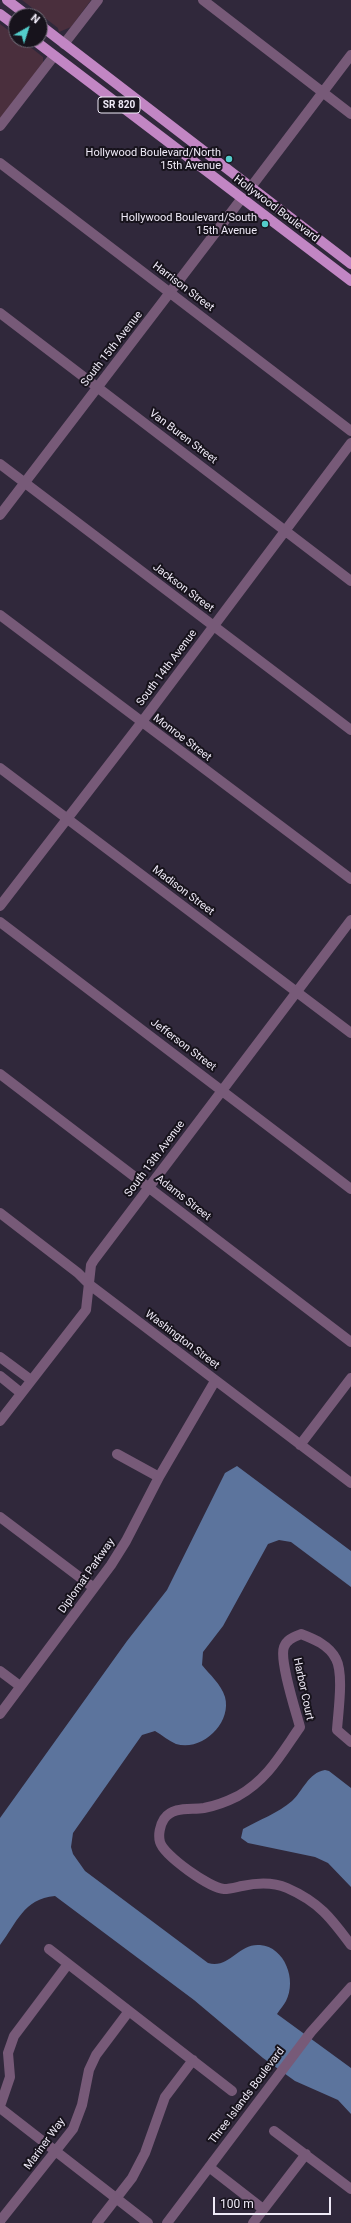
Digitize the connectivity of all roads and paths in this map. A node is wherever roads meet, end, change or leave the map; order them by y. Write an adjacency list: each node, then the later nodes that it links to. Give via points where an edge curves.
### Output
1 (7, 0): 4 (main road)
2 (98, 0): 6 (street)
3 (203, 0): 11 (street)
4 (18, 8)
5 (48, 31): 6 (main road, Hollywood Boulevard / SR 820)
6 (64, 44): 10 (main road, Hollywood Boulevard / SR 820)
7 (44, 48): 9 (main road, Hollywood Boulevard / SR 820)
8 (351, 55): 11 (street)
9 (54, 56): 10 (main road); 13 (street); 15 (main road, Hollywood Boulevard / SR 820)
10 (80, 56): 16 (main road, Hollywood Boulevard / SR 820)
11 (322, 92): 12 (street); 16 (street)
12 (351, 114)
13 (0, 126)
14 (0, 164): 21 (street, Harrison Street)
15 (205, 170): 16 (main road, via 239,185); 17 (main road, Hollywood Boulevard / SR 820)
16 (251, 187): 18 (main road, Hollywood Boulevard / SR 820)
17 (242, 198): 18 (main road); 20 (main road, Hollywood Boulevard / SR 820); 21 (street, South 15th Avenue)
18 (284, 213): 19 (main road, Hollywood Boulevard / SR 820)
19 (351, 264)
20 (351, 281)
21 (170, 293): 23 (street, South 15th Avenue); 24 (street, Harrison Street)
22 (0, 313): 23 (street, Van Buren Street)
23 (98, 387): 27 (street, South 15th Avenue); 29 (street, Van Buren Street)
24 (351, 431)
25 (351, 443): 29 (street, South 14th Avenue)
26 (0, 464): 27 (street, Jackson Street)
27 (25, 483): 28 (street, South 15th Avenue); 32 (street, Jackson Street)
28 (0, 515)
29 (285, 530): 30 (street, Van Buren Street); 32 (street, South 14th Avenue)
30 (351, 581)
31 (0, 615): 33 (street, Monroe Street)
32 (213, 626): 33 (street, South 14th Avenue); 34 (street, Jackson Street)
33 (141, 722): 36 (street, South 14th Avenue); 37 (street, Monroe Street)
34 (351, 730)
35 (0, 768): 36 (street, Madison Street)
36 (66, 819): 38 (street, South 14th Avenue); 41 (street, Madison Street)
37 (351, 879)
38 (0, 906)
39 (351, 920): 41 (street, South 13th Avenue)
40 (0, 922): 44 (street, Jefferson Street)
41 (296, 991): 42 (street, Madison Street); 44 (street, South 13th Avenue)
42 (351, 1033)
43 (0, 1074): 45 (street, Adams Street)
44 (222, 1090): 45 (street, South 13th Avenue); 46 (street, Jefferson Street)
45 (149, 1186): 48 (street, South 13th Avenue, via 91,1265); 49 (street, Adams Street)
46 (351, 1189)
47 (0, 1213): 48 (street, Washington Street)
48 (90, 1285): 53 (street, South 13th Avenue, via 86,1310); 54 (street, Washington Street)
49 (351, 1342)
50 (0, 1357): 53 (street)
51 (0, 1376): 55 (street)
52 (351, 1378): 57 (street)
53 (31, 1380): 55 (street, South 13th Avenue)
54 (215, 1381): 57 (street, Washington Street); 59 (street, Diplomat Parkway)
55 (21, 1393): 56 (street, South 13th Avenue)
56 (0, 1421)
57 (300, 1445): 60 (street, Washington Street)
58 (117, 1454): 59 (street)
59 (158, 1477): 62 (street, Diplomat Parkway, via 126,1541)
60 (351, 1483)
61 (0, 1517): 62 (street)
62 (94, 1588): 64 (street, Diplomat Parkway)
63 (0, 1671): 64 (street)
64 (20, 1686): 65 (street, Diplomat Parkway)
65 (0, 1714)
66 (351, 1742): 67 (street, Harbor Court, via 338,1730 340,1672 336,1659 318,1641 301,1634 289,1639 284,1648 283,1661 300,1727 265,1777 249,1789 216,1804 173,1811 165,1818 160,1829 160,1842 165,1851 206,1883 224,1889 256,1883 285,1887 314,1901 336,1924)
67 (351, 1945)
68 (49, 1949): 69 (street)
69 (68, 1964): 71 (street); 74 (street, via 14,2036 8,2053 10,2077)
70 (351, 1987): 78 (street, Three Islands Boulevard, via 310,2032)
71 (129, 2011): 72 (street); 76 (street, Mariner Way, via 96,2055 89,2070 82,2105 73,2129)
72 (193, 2060): 73 (street); 80 (street, via 165,2097 145,2154 132,2178)
73 (232, 2091)
74 (0, 2107): 76 (street)
75 (274, 2130): 77 (street)
76 (55, 2152): 80 (street); 82 (street, Mariner Way)
77 (306, 2154): 79 (street); 81 (street)
78 (209, 2167): 81 (street); 85 (street, Three Islands Boulevard)
79 (351, 2189)
80 (116, 2198): 83 (street); 84 (street)
81 (263, 2209): 86 (street)
82 (0, 2221)
83 (97, 2223)
84 (148, 2223)
85 (167, 2223)
86 (253, 2223)

